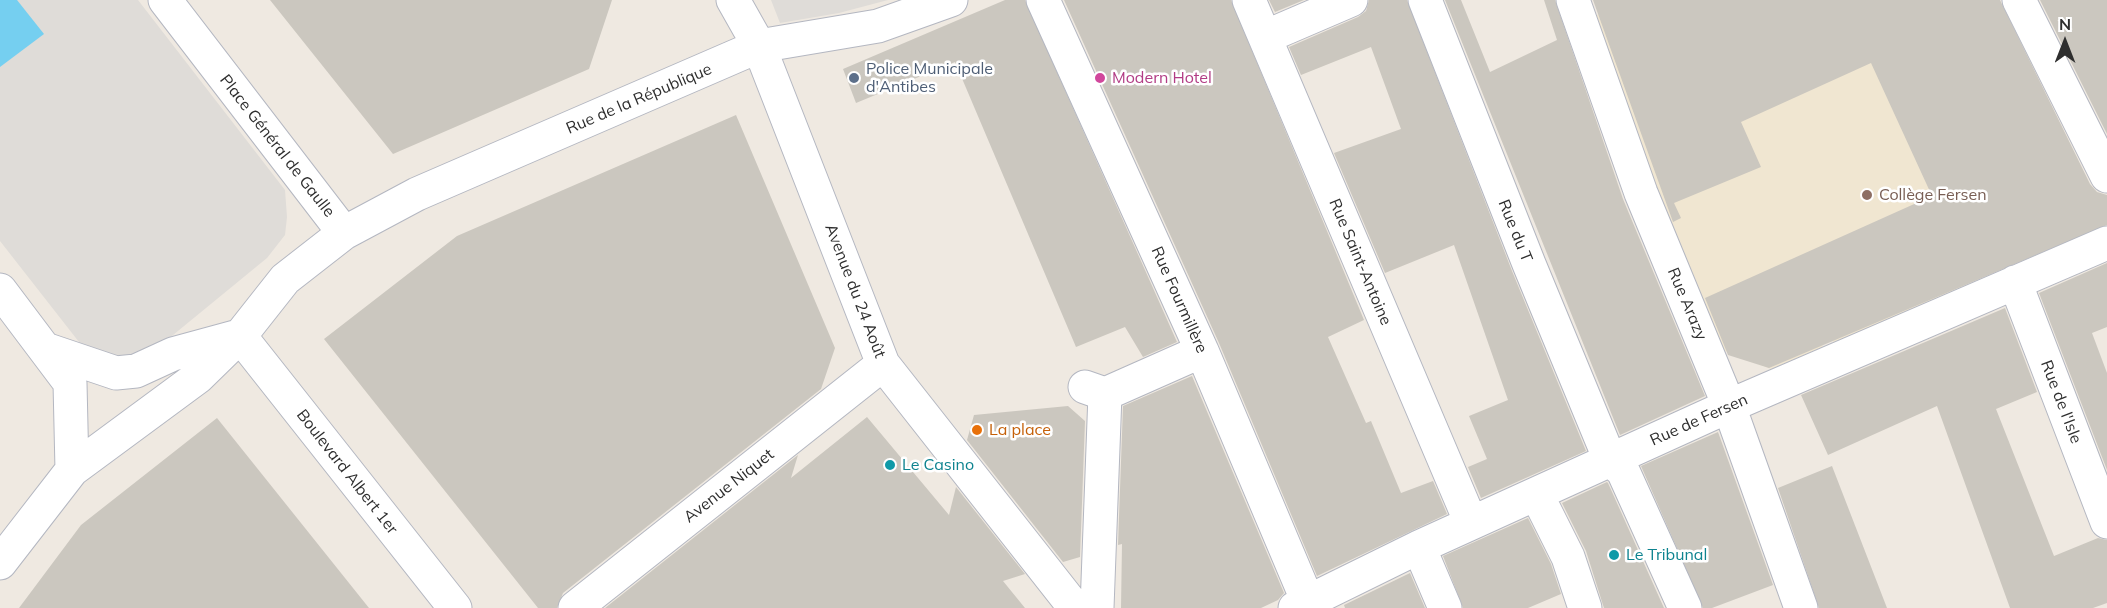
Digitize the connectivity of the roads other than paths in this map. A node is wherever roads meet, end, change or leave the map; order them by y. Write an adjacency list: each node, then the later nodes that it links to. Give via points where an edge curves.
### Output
1 (165, 0): 13 (street, Place Général de Gaulle)
2 (733, 0): 11 (street, Avenue du 24 Août)
3 (1043, 0): 19 (street, Rue Fourmillère)
4 (1249, 0): 10 (street, Rue Saint-Antoine)
5 (1350, 0): 10 (street)
6 (1425, 0): 22 (street, Rue du T)
7 (1573, 0): 21 (street, Rue Arazy, via 1641,193)
8 (2019, 0): 12 (street)
9 (951, 8): 11 (street, Rue de la République, via 878,26)
10 (1265, 37): 26 (street, Rue Saint-Antoine)
11 (759, 46): 13 (street, Rue de la République, via 417,194); 20 (street, Avenue du 24 Août)
12 (2107, 176)
13 (344, 233): 17 (street, Place Général de Gaulle, via 285,279)
14 (2107, 243): 15 (street, Rue de Fersen)
15 (2015, 282): 21 (street, Rue de Fersen); 25 (street, Rue de l'Isle)
16 (0, 290): 18 (street)
17 (240, 336): 18 (street, via 173,354 136,371 116,373); 23 (street, Place Général de Gaulle, via 198,377); 30 (street, Boulevard Albert 1er)
18 (45, 349): 23 (street, via 70,383)
19 (1202, 351): 29 (street, Rue Fourmillère); 33 (street, via 1095,390)
20 (883, 364): 31 (street, Avenue Niquet); 32 (street, Avenue du 24 Août)
21 (1729, 406): 22 (street, Rue de Fersen); 37 (street, Rue Arazy)
22 (1610, 460): 24 (street, Rue de Fersen); 36 (street, Rue du T, via 1623,471)
23 (72, 470): 28 (street, Place Général de Gaulle)
24 (1537, 495): 26 (street, Rue de Fersen); 35 (street, via 1568,558)
25 (2107, 522)
26 (1471, 523): 27 (street, Rue de Fersen)
27 (1419, 547): 29 (street, Rue de Fersen); 34 (street)
28 (0, 563)
29 (1317, 602)
30 (455, 608)
31 (575, 608)
32 (1075, 608)
33 (1097, 608)
34 (1445, 608)
35 (1585, 608)
36 (1684, 608)
37 (1801, 608)

